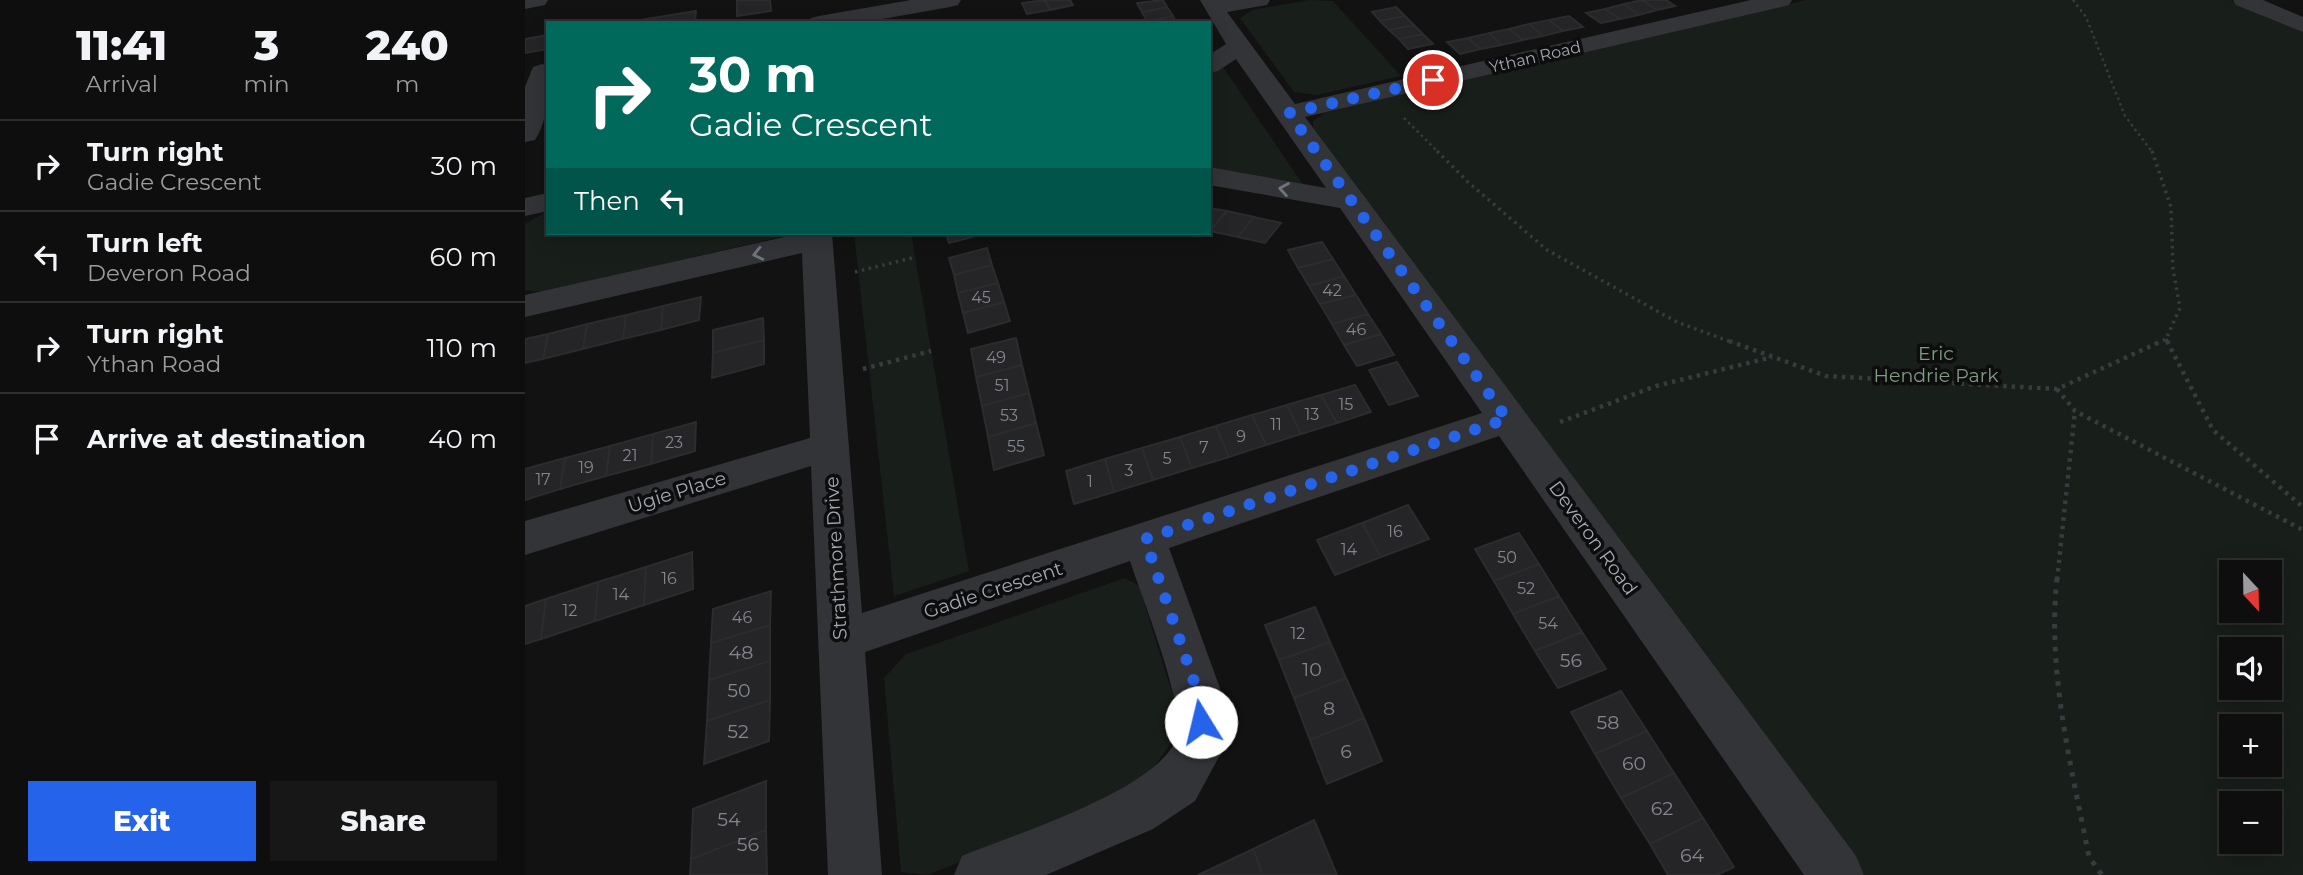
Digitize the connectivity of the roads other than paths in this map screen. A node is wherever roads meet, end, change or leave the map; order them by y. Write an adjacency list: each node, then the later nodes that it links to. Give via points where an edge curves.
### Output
1 (537, 0): 7 (street)
2 (807, 0): 9 (street)
3 (950, 0): 10 (street)
4 (1259, 0): 8 (street)
5 (1781, 0): 14 (street, Ythan Road)
6 (2244, 0): 11 (street)
7 (525, 2)
8 (1212, 3): 12 (street, Deveron Road)
9 (811, 21)
10 (830, 21)
11 (2303, 25)
12 (1224, 56): 14 (street, Deveron Road)
13 (538, 73): 15 (street)
14 (1289, 113): 17 (street, Deveron Road)
15 (525, 134)
16 (1211, 176): 17 (street, one-way to 16)
17 (1351, 201): 22 (street, Deveron Road)
18 (546, 202): 19 (street)
19 (525, 207)
20 (817, 237): 21 (street, Strathmore Drive, one-way to 21); 23 (street, Strathmore Drive)
21 (525, 306)
22 (1514, 428): 25 (street, Gadie Crescent); 29 (street, Deveron Road)
23 (829, 446): 24 (street, Ugie Place); 26 (street, Strathmore Drive)
24 (525, 538)
25 (1145, 539): 26 (street, Gadie Crescent); 28 (street, via 1201,702 1202,742 1177,783 1135,811)
26 (841, 640): 27 (street, Strathmore Drive)
27 (855, 875)
28 (981, 875)
29 (1837, 875)

